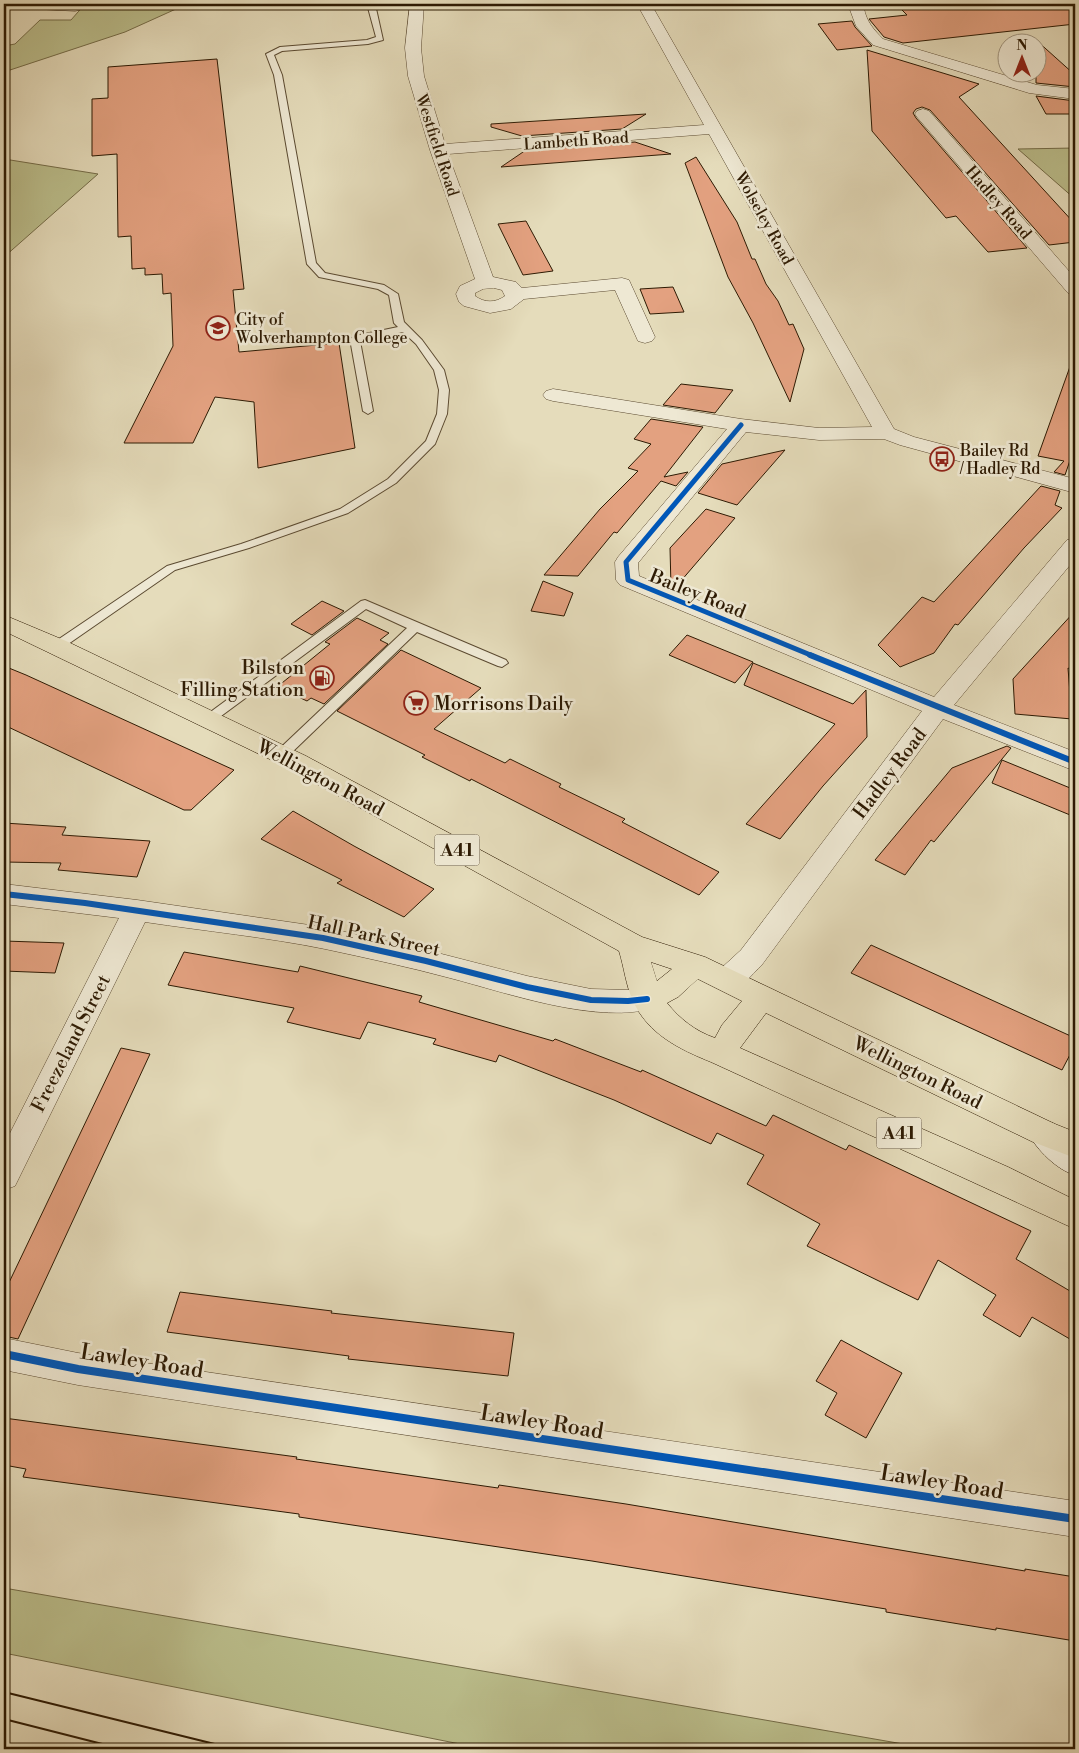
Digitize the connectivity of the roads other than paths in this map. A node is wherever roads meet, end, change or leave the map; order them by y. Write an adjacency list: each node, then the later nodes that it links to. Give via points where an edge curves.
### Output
1 (18, 4): 6 (street)
2 (371, 4): 14 (lane, via 380,38 368,42 280,49 270,54 278,75 312,264 322,275 381,287 393,294 399,323)
3 (417, 4): 10 (street, Westfield Road, via 413,48 416,76)
4 (644, 4): 9 (street, Wolseley Road)
5 (860, 4): 7 (street, via 856,7 856,14 878,42 1035,90)
6 (75, 7)
7 (1075, 94)
8 (923, 114): 12 (street, Hadley Road)
9 (715, 130): 10 (street, Lambeth Road); 19 (street, Wolseley Road)
10 (438, 150): 11 (street, Westfield Road)
11 (486, 283): 13 (street, via 509,286); 13 (street, via 467,290 469,302 482,307 498,307 511,302)
12 (1075, 289)
13 (516, 294): 15 (street, via 622,284)
14 (405, 329): 17 (lane, via 355,339); 24 (lane, via 439,370 444,390 442,414 431,442 392,481 344,511 171,568)
15 (645, 337)
16 (553, 395): 18 (street)
17 (368, 411)
18 (741, 425): 19 (street, via 819,434); 26 (street, Bailey Road, via 626,562 628,580)
19 (886, 433): 20 (street)
20 (1075, 486)
21 (1075, 545): 26 (street, Hadley Road)
22 (4, 622): 24 (highway, Wellington Road / A41)
23 (415, 627): 25 (lane); 27 (lane, via 365,604); 28 (lane)
24 (57, 646): 27 (highway, Wellington Road / A41)
25 (502, 663)
26 (938, 708): 29 (street); 34 (street, Hadley Road, via 751,958)
27 (209, 719): 28 (highway, Wellington Road / A41)
28 (281, 755): 32 (highway, Wellington Road / A41)
29 (1075, 762)
30 (4, 894): 31 (street, Hall Park Street)
31 (137, 910): 36 (street, Hall Park Street, via 323,938 591,1000); 41 (street, Freezeland Street)
32 (632, 945): 33 (highway, A41); 36 (highway, A41)
33 (695, 965): 34 (highway, A41); 36 (highway, via 668,988)
34 (727, 980): 35 (highway, A41)
35 (762, 997): 37 (highway); 38 (highway, Wellington Road / A41)
36 (647, 999): 37 (highway, A41, via 668,1026 695,1043)
37 (722, 1053): 42 (highway, A41)
38 (1044, 1133): 39 (highway, Wellington Road / A41); 40 (street)
39 (1075, 1145)
40 (1075, 1162)
41 (4, 1176)
42 (1075, 1215)
43 (4, 1354): 44 (street, Lawley Road, via 78,1368)
44 (1075, 1519)

